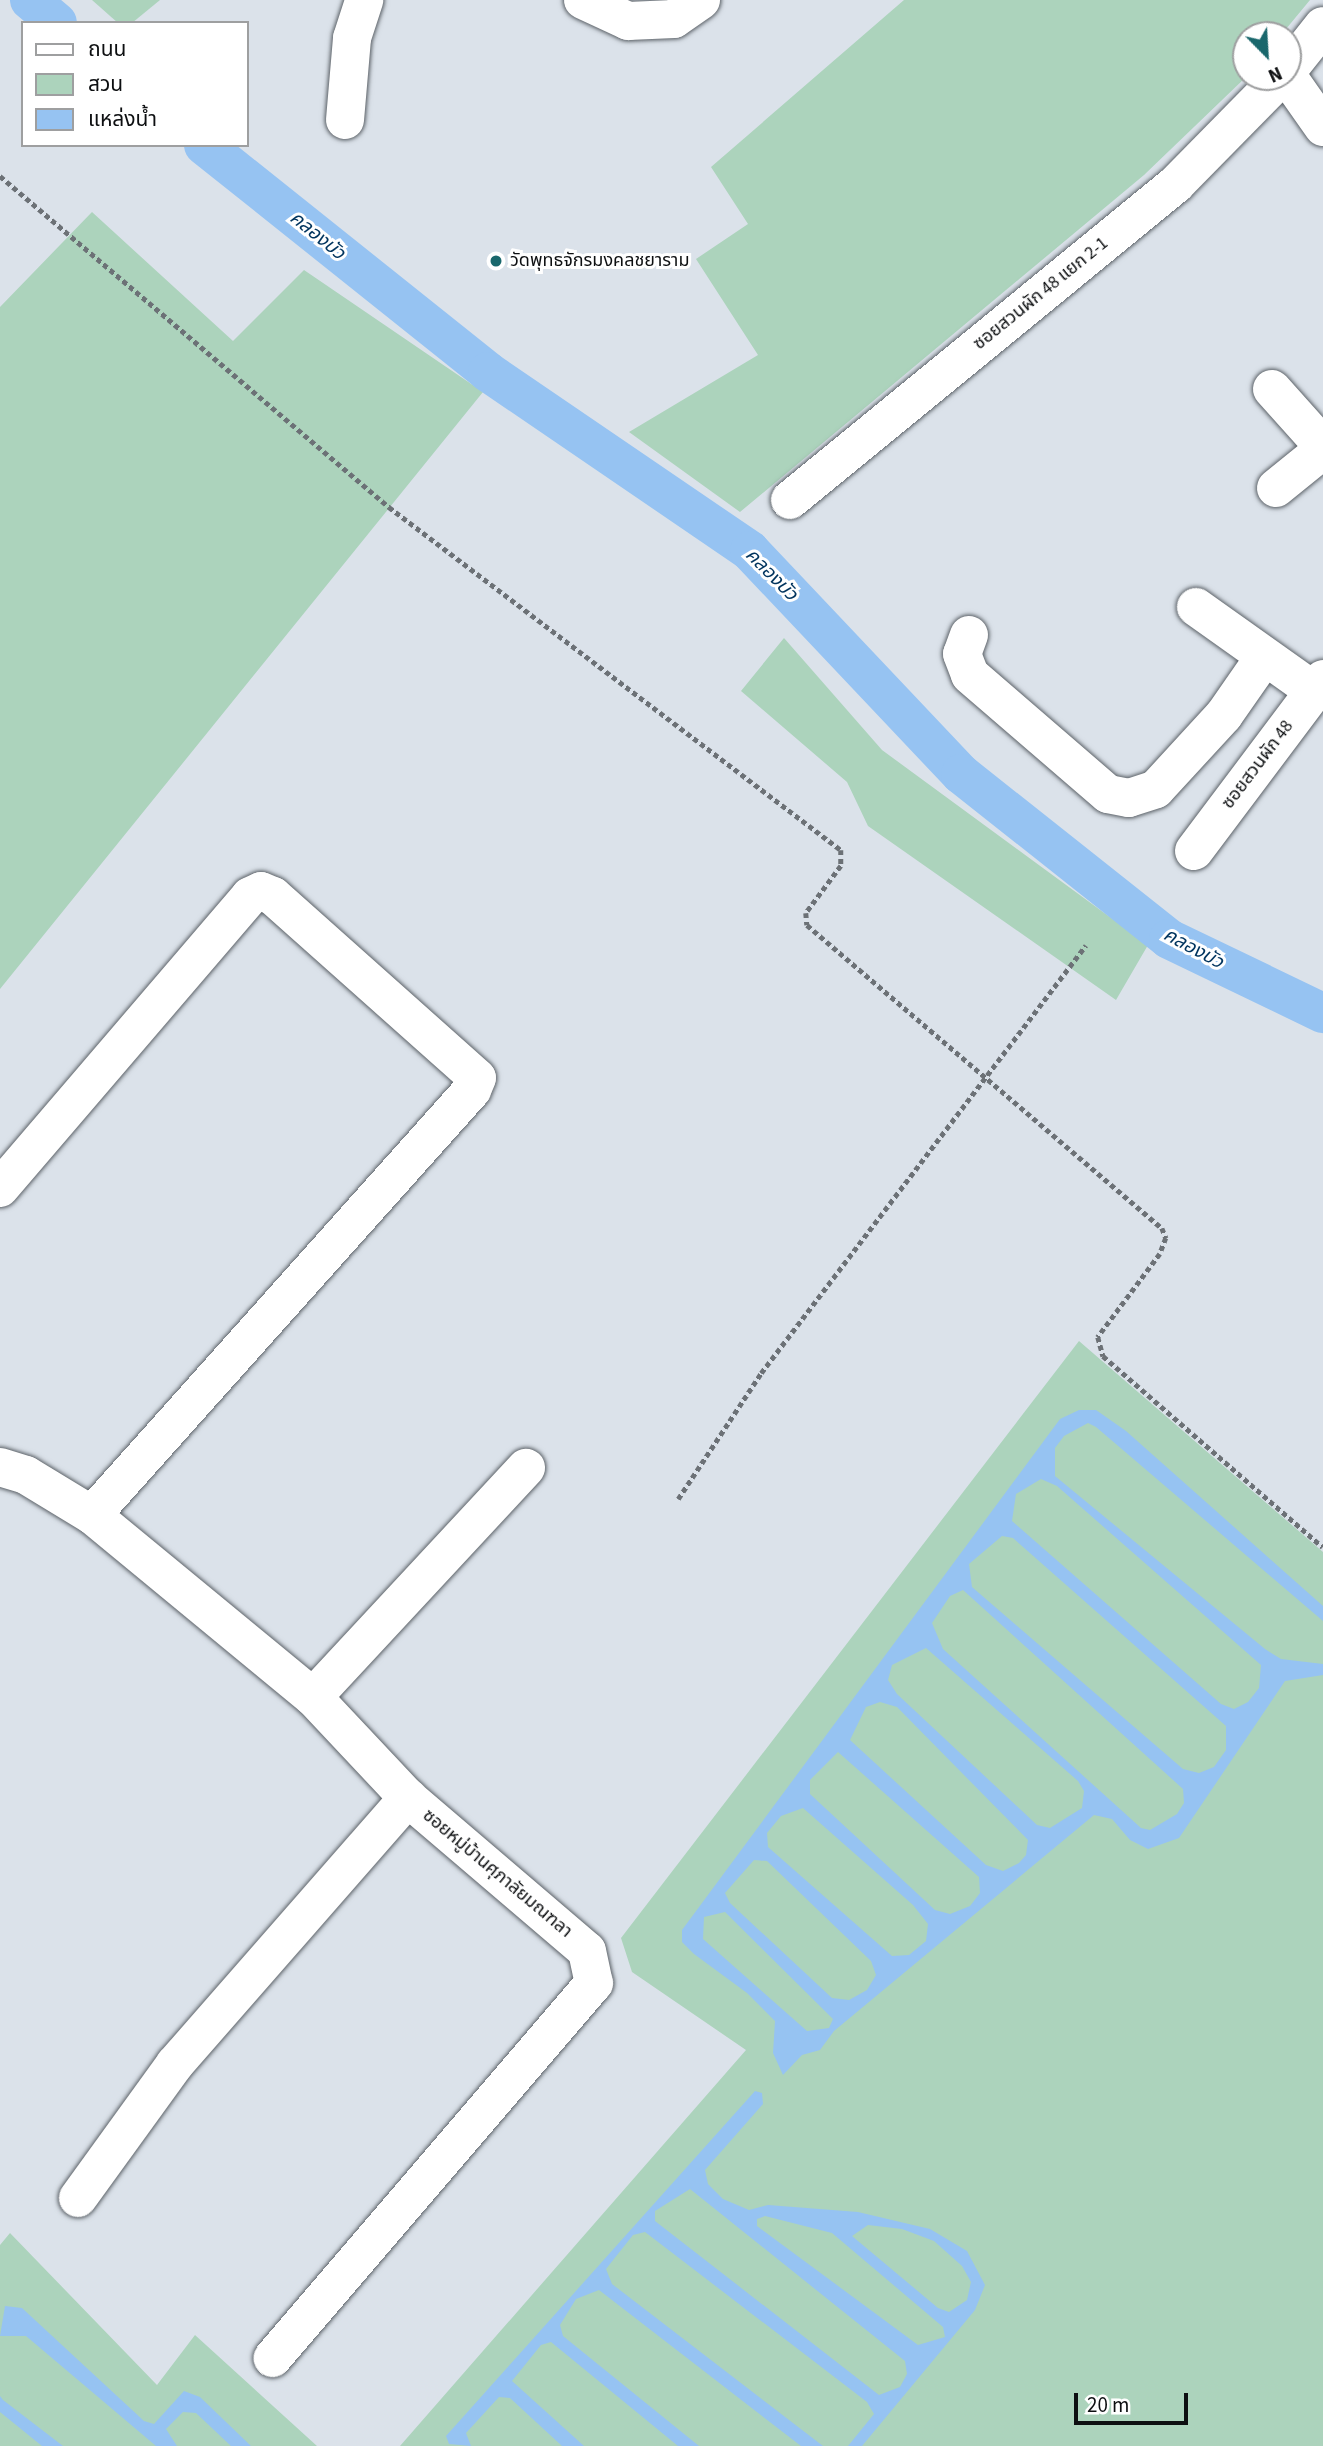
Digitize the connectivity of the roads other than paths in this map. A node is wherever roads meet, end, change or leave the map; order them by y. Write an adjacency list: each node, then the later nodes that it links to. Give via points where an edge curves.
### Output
1 (364, 0): 8 (street, via 352,38)
2 (583, 0): 3 (street, via 628,21 674,19)
3 (701, 0)
4 (1323, 26): 5 (street)
5 (1302, 52)
6 (1267, 91): 13 (street, ซอยสวนผัก 48 แยก 2-1, via 1176,184)
7 (1298, 91): 9 (street)
8 (345, 120)
9 (1323, 127)
10 (1272, 389): 11 (street)
11 (1323, 448): 12 (street)
12 (1276, 488)
13 (790, 500)
14 (1196, 607): 16 (street)
15 (969, 635): 16 (street, via 962,654 970,675 1108,794 1129,798 1156,789 1224,715)
16 (1262, 659): 17 (street)
17 (1318, 685): 18 (street, ซอยสวนผัก 48)
18 (1194, 852)
19 (0, 1188): 22 (street, via 250,896 261,891 283,905 477,1077 472,1090)
20 (0, 1467): 22 (street, ซอยหมู่บ้านศุภาลัยมณฑลา, via 26,1475)
21 (526, 1468): 23 (street)
22 (92, 1515): 23 (street, ซอยหมู่บ้านศุภาลัยมณฑลา)
23 (313, 1697): 24 (street, ซอยหมู่บ้านศุภาลัยมณฑลา)
24 (408, 1798): 25 (street, via 175,2064); 26 (street, ซอยหมู่บ้านศุภาลัยมณฑลา, via 587,1951 594,1983)
25 (78, 2198)
26 (273, 2358)

